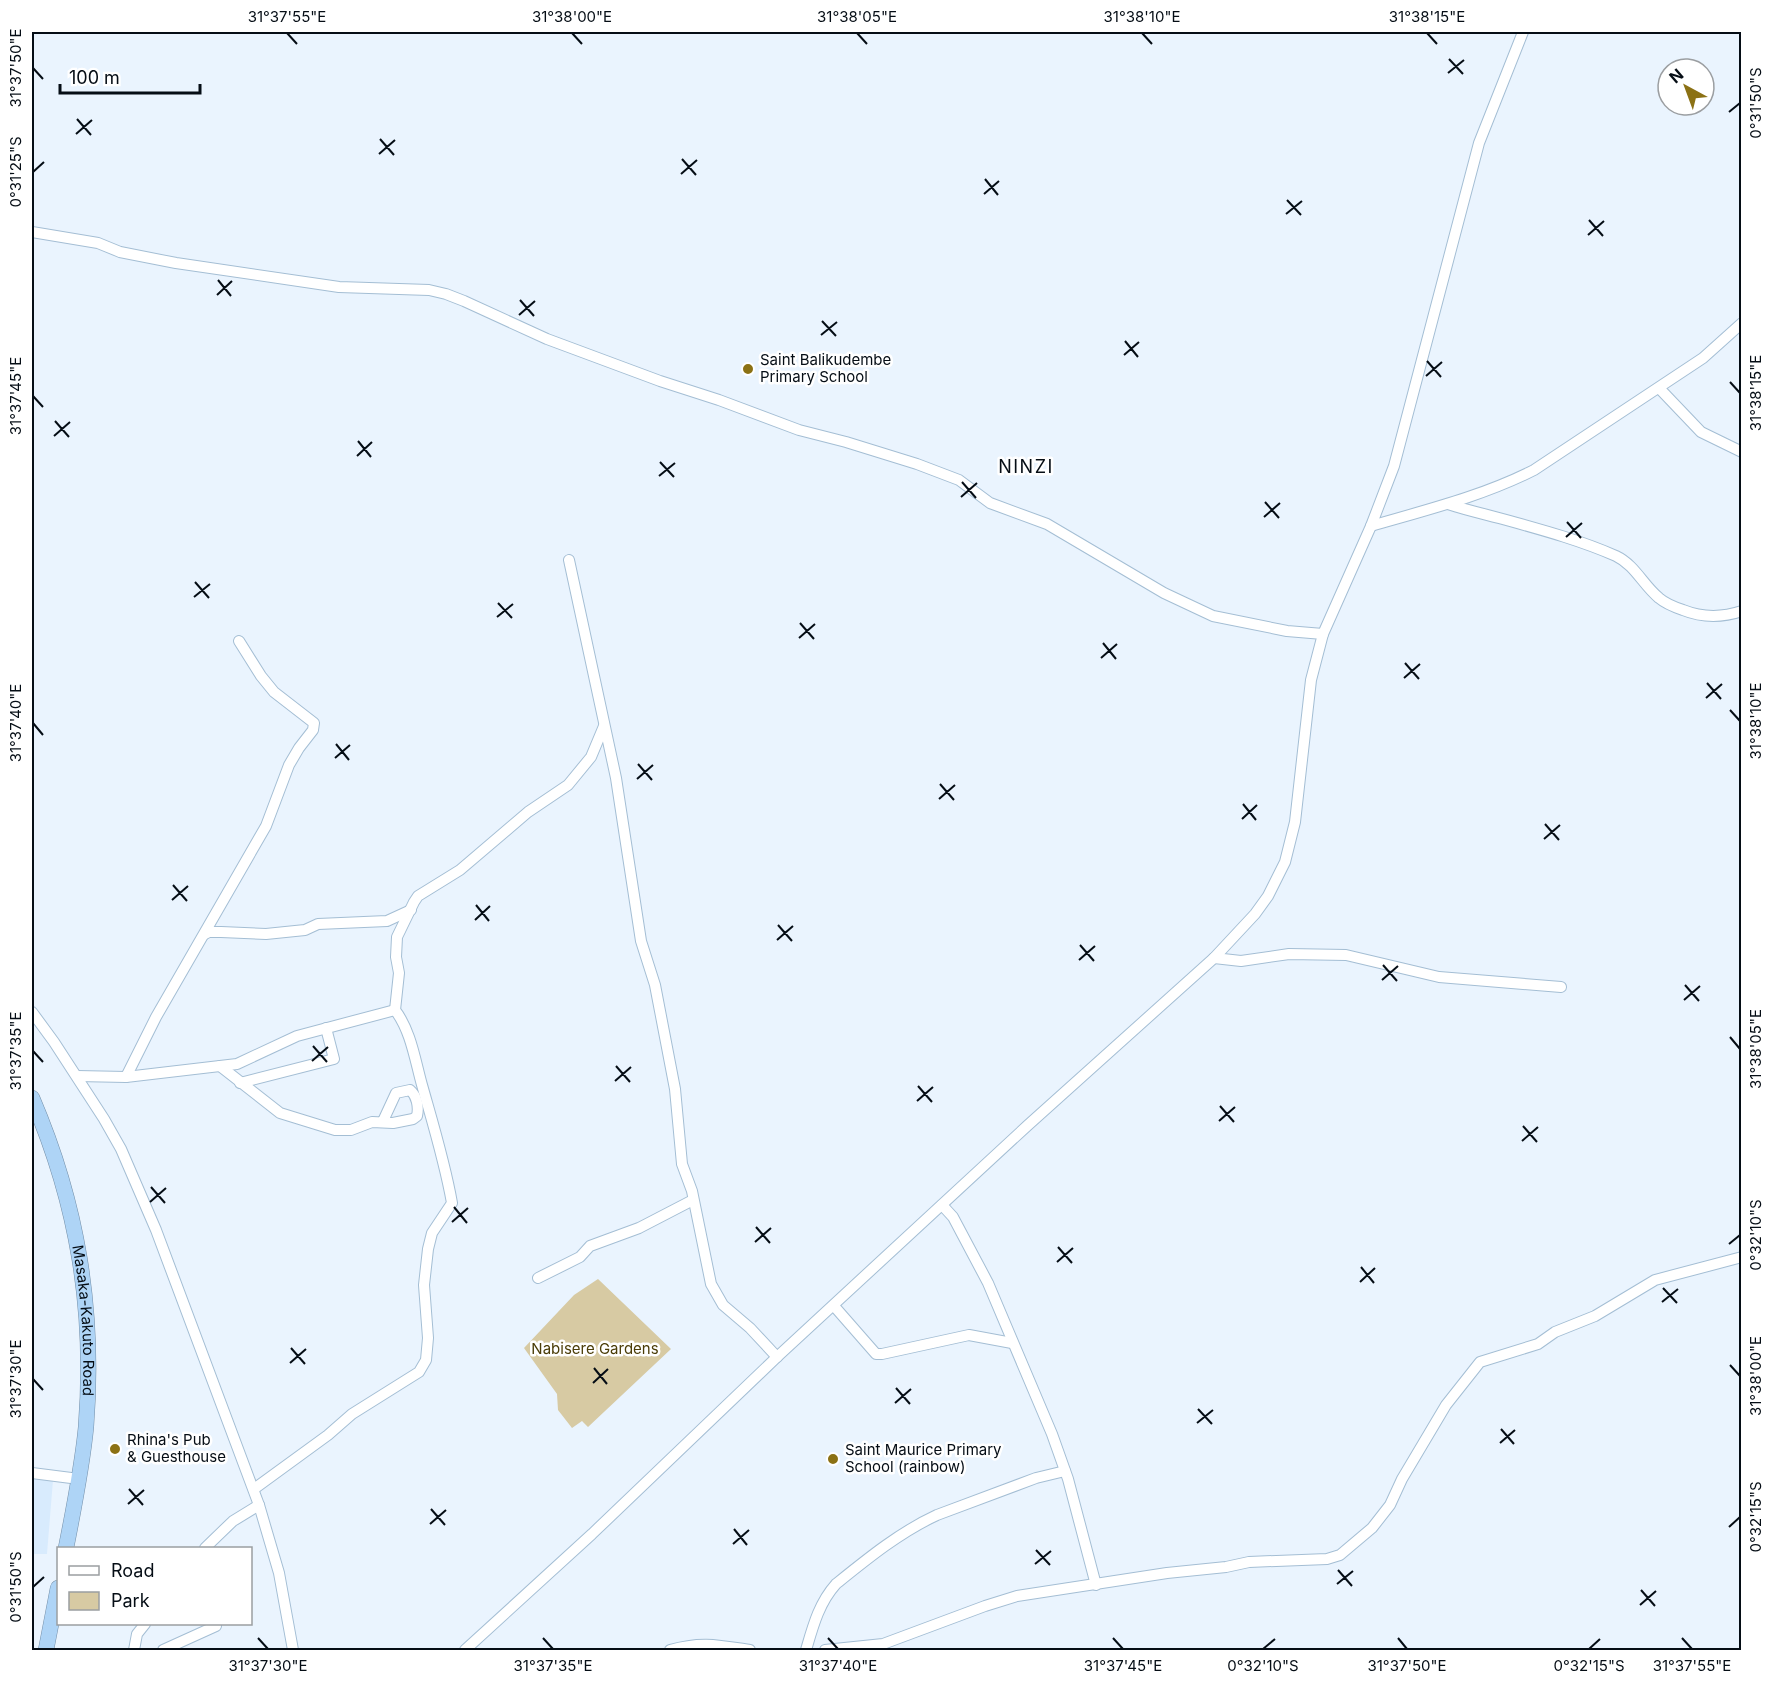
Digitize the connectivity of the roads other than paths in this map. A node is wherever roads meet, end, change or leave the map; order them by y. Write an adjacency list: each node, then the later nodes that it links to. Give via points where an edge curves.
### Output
1 (1523, 32): 7 (street, via 1479,143 1394,466)
2 (32, 231): 10 (street, via 176,263 303,283 446,294 548,339 660,381 959,480 990,503 1047,524 1205,613 1287,631)
3 (1742, 323): 4 (street, via 1704,358)
4 (1659, 388): 5 (street, via 1701,432); 6 (street, via 1534,471)
5 (1742, 452)
6 (1448, 504): 7 (street); 9 (street, via 1618,557 1658,597 1685,611 1706,617)
7 (1371, 526): 10 (street)
8 (569, 560): 12 (street)
9 (1742, 611)
10 (1323, 634): 15 (street, via 1311,680 1295,822 1285,862 1255,914)
11 (238, 641): 14 (street, via 267,684 314,726 290,765 266,826)
12 (604, 726): 13 (street, via 591,758 568,784 460,870 418,896); 26 (street, via 616,778 641,941 655,985 675,1089 682,1164)
13 (411, 910): 14 (street, via 387,921 318,924 305,930 266,934); 17 (street, via 397,937)
14 (205, 934): 22 (street)
15 (1214, 958): 16 (street, via 1241,961 1289,954 1347,955 1439,977); 27 (street)
16 (1561, 987)
17 (395, 1010): 19 (street); 36 (street, via 412,1047 452,1203 432,1233 428,1249 424,1285 426,1360 419,1372 352,1414)
18 (32, 1012): 21 (street)
19 (326, 1028): 20 (street, via 297,1036 244,1062); 23 (street, via 334,1059)
20 (220, 1066): 22 (street); 23 (street)
21 (77, 1076): 22 (street); 36 (street, via 139,1189)
22 (126, 1077)
23 (240, 1083): 25 (street, via 280,1113 335,1130)
24 (33, 1104): 35 (highway, Masaka-Kakuto Road, via 60,1172 86,1299 88,1389)
25 (383, 1121)
26 (693, 1200): 29 (street, via 639,1228 590,1246 580,1257); 32 (street, via 708,1276 716,1295)
27 (942, 1205): 30 (street); 31 (street, via 953,1217 988,1283)
28 (1742, 1257): 40 (street, via 1656,1280 1538,1344 1480,1362 1446,1405 1390,1505 1372,1528 1340,1555 1250,1562)
29 (538, 1278)
30 (834, 1306): 31 (street, via 876,1354 969,1335); 32 (street)
31 (1012, 1343): 33 (street)
32 (777, 1357): 48 (street)
33 (1065, 1471): 40 (street); 51 (street, via 925,1520 880,1551 830,1591 817,1613)
34 (32, 1473): 35 (street)
35 (79, 1479): 38 (highway, Masaka-Kakuto Road)
36 (254, 1489): 37 (street)
37 (259, 1505): 39 (street, via 233,1521); 47 (street, via 279,1573)
38 (66, 1547)
39 (206, 1547)
40 (1096, 1586): 52 (street, via 1003,1599 883,1644)
41 (57, 1592): 44 (highway)
42 (144, 1625): 45 (street)
43 (216, 1626): 46 (street)
44 (46, 1650)
45 (134, 1650)
46 (163, 1650)
47 (293, 1650)
48 (465, 1650)
49 (670, 1650): 50 (street, via 708,1644)
50 (750, 1650)
51 (806, 1650)
52 (825, 1650)

